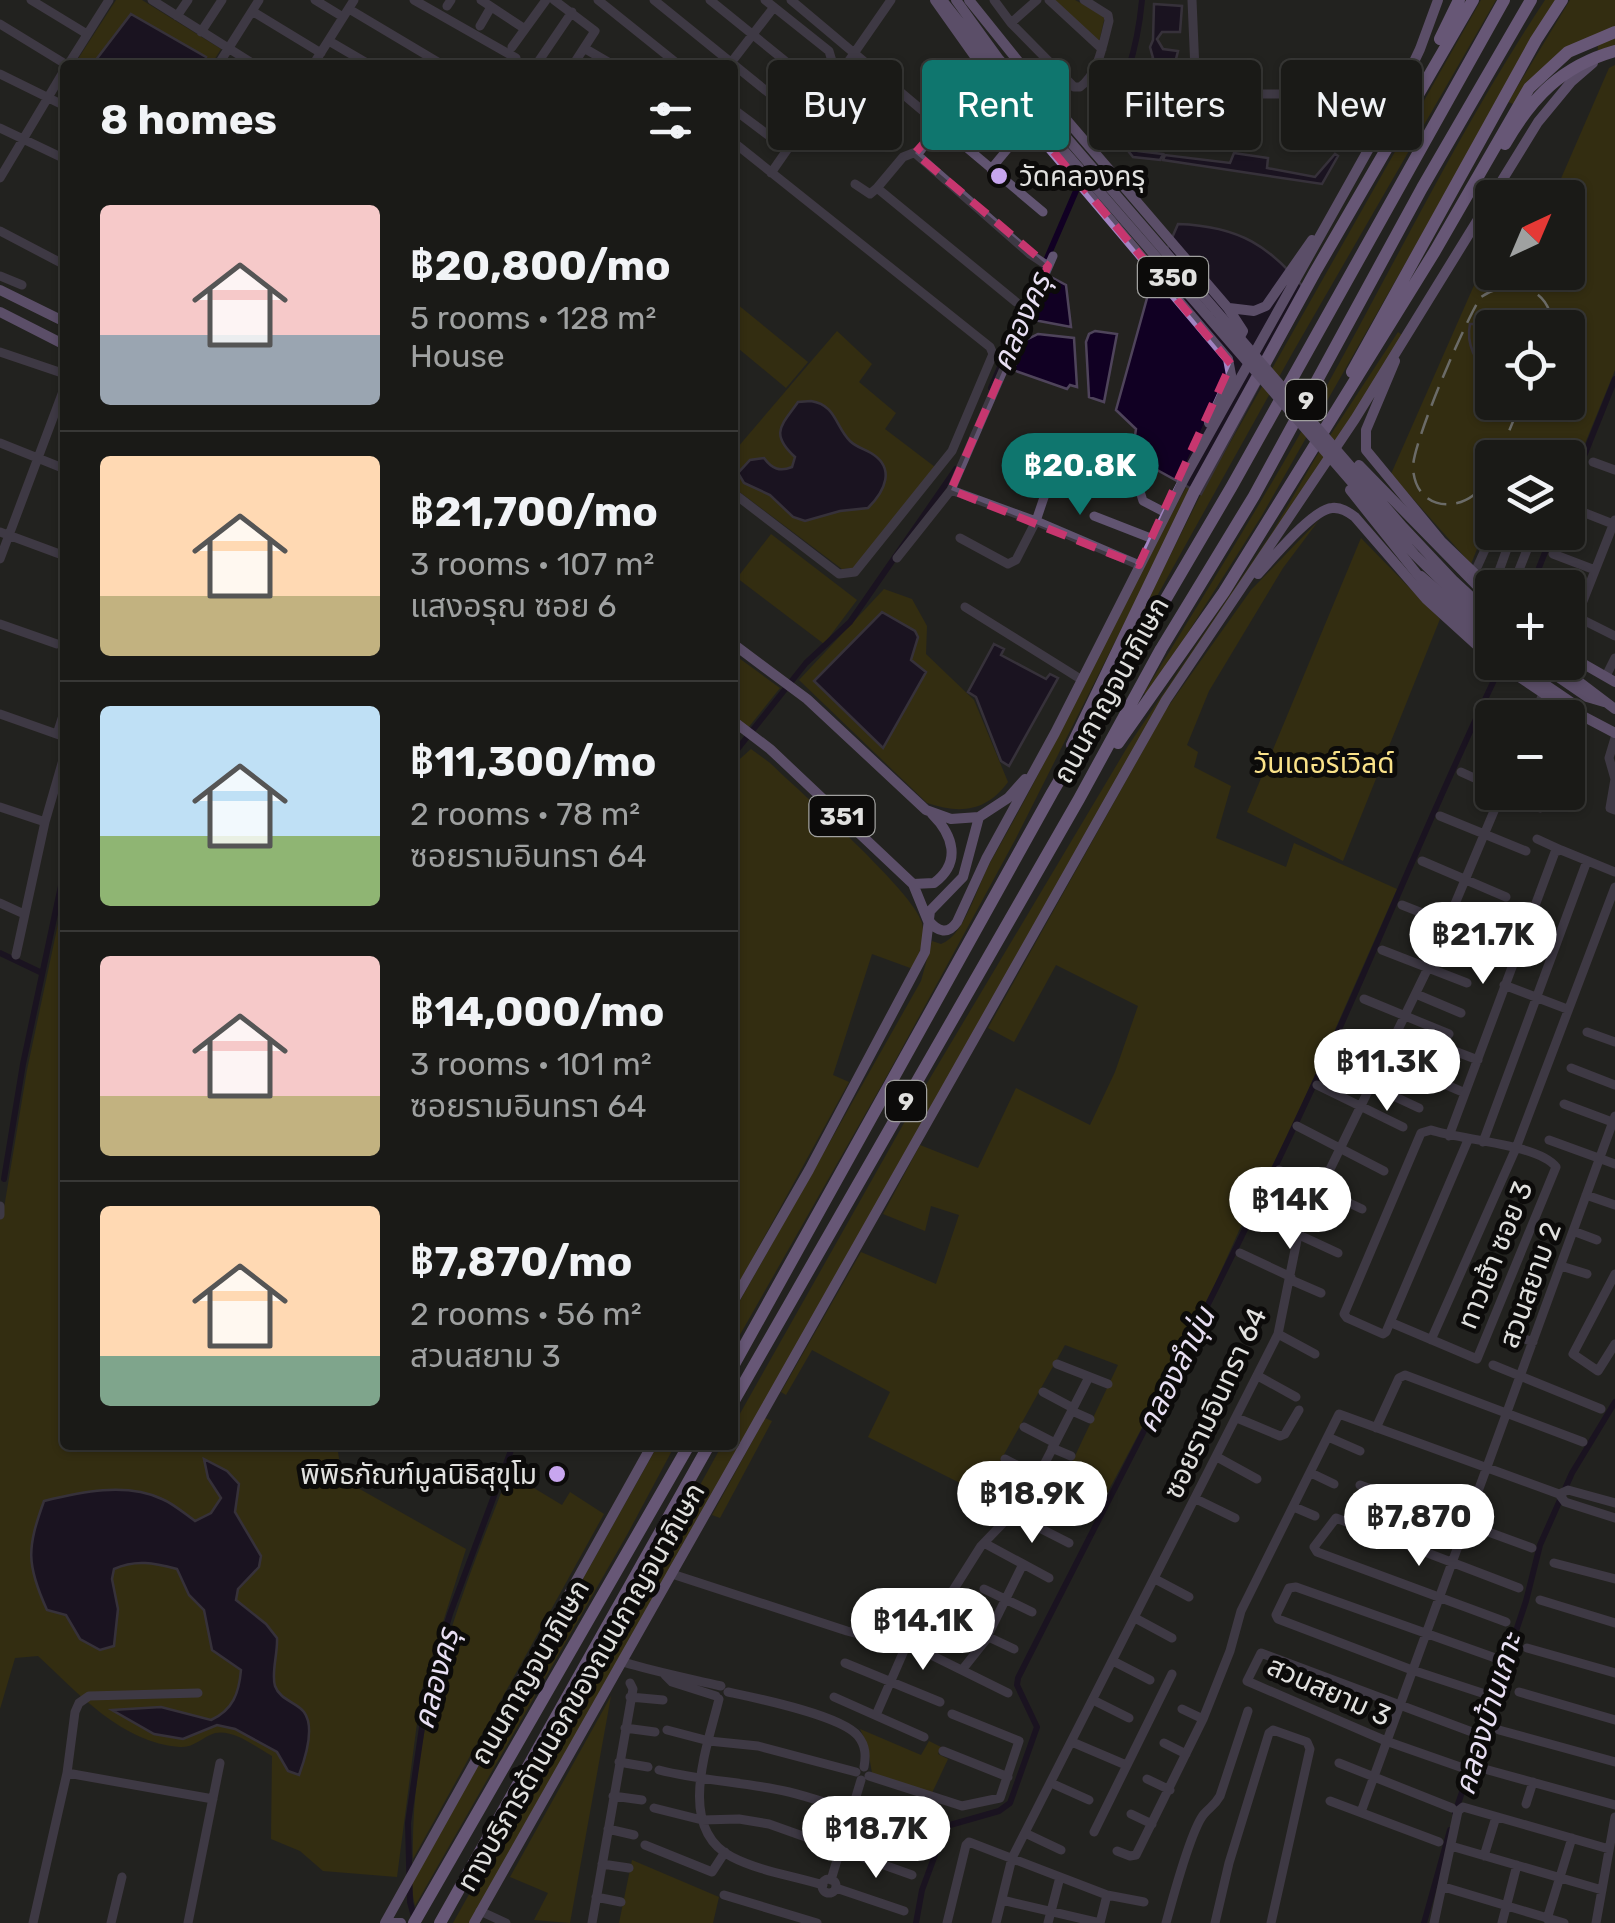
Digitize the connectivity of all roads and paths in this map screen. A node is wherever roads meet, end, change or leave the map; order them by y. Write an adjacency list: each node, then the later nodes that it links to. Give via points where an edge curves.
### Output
1 (31, 0): 43 (street)
2 (152, 0): 36 (street)
3 (188, 0): 36 (street)
4 (222, 0): 41 (street)
5 (259, 0): 34 (street)
6 (315, 0): 33 (street)
7 (414, 0): 40 (street, via 514,53)
8 (481, 0): 32 (street)
9 (546, 0): 40 (street)
10 (554, 0): 35 (street)
11 (598, 0): 61 (street)
12 (654, 0): 62 (street)
13 (710, 0): 44 (street)
14 (790, 0): 51 (street)
15 (891, 0): 51 (street)
16 (938, 0): 66 (main road); 67 (main road, 350)
17 (956, 0): 68 (main road, 350)
18 (968, 0): 102 (main road)
19 (994, 0): 37 (street)
20 (1038, 0): 37 (street)
21 (1049, 0): 48 (street)
22 (1084, 0): 48 (street, via 1108,14)
23 (1192, 0): 77 (street, via 1196,94)
24 (1438, 0): 69 (main road)
25 (1459, 0): 74 (highway)
26 (1472, 0): 75 (highway)
27 (1504, 0): 192 (highway, ถนนกาญจนาภิเษก / 9)
28 (1531, 0): 193 (highway, ถนนกาญจนาภิเษก / 9)
29 (1562, 0): 128 (highway)
30 (106, 1): 43 (street)
31 (770, 4): 44 (street); 65 (street)
32 (491, 6): 39 (street); 40 (street)
33 (349, 9): 45 (street); 57 (street)
34 (252, 12): 47 (street); 50 (street)
35 (572, 12): 46 (street, via 594,27); 58 (street)
36 (177, 16): 41 (street)
37 (1011, 23): 48 (street, via 1074,86 1086,83)
38 (0, 24): 70 (street)
39 (480, 26)
40 (525, 29)
41 (202, 32): 47 (street)
42 (1615, 32): 105 (highway, via 1568,52 1529,88)
43 (87, 34): 52 (street)
44 (752, 34): 63 (street); 64 (street)
45 (329, 41): 50 (street); 56 (street)
46 (584, 48): 59 (street); 60 (street)
47 (228, 49): 53 (street); 54 (street)
48 (1102, 49)
49 (1614, 51): 105 (highway, via 1578,63 1525,110); 117 (main road, ทางบริการด้านนอกของถนนกาญจนาภิเษก, via 1571,82 1547,111)
50 (321, 52): 55 (street)
51 (852, 52): 81 (street); 97 (street)
52 (70, 60)
53 (221, 60)
54 (247, 60)
55 (316, 60)
56 (361, 60)
57 (434, 60)
58 (539, 60)
59 (576, 60)
60 (604, 60)
61 (673, 60)
62 (725, 60)
63 (733, 60)
64 (784, 60)
65 (832, 60)
66 (976, 60)
67 (991, 60)
68 (999, 60)
69 (1415, 60)
70 (60, 62)
71 (738, 70): 76 (street)
72 (0, 74): 78 (street)
73 (60, 77): 78 (street)
74 (1422, 81)
75 (1422, 84)
76 (768, 93)
77 (1281, 94)
78 (48, 98): 79 (street); 84 (street)
79 (60, 104)
80 (738, 112): 83 (street)
81 (922, 112)
82 (0, 128): 84 (street)
83 (768, 135)
84 (24, 139): 95 (street); 98 (street)
85 (922, 145): 94 (street)
86 (738, 146): 97 (street)
87 (1069, 147): 125 (main road, 350, bridge)
88 (1069, 149): 126 (main road, 350, bridge)
89 (967, 150): 96 (street)
90 (1007, 150): 96 (street)
91 (1050, 150): 104 (main road)
92 (1368, 150): 107 (main road)
93 (1380, 150): 107 (highway)
94 (915, 153): 100 (street); 137 (street, via 1046,261)
95 (60, 157)
96 (991, 169): 101 (street)
97 (771, 173): 138 (street, via 993,354 952,452 855,572 838,574)
98 (0, 178)
99 (855, 184): 100 (street, via 870,194)
100 (877, 188): 112 (street)
101 (1044, 212)
102 (1151, 218): 104 (main road, via 1128,216); 113 (main road)
103 (0, 231): 106 (street)
104 (1127, 242): 118 (main road)
105 (1435, 251): 128 (highway)
106 (60, 262)
107 (1305, 268): 111 (main road); 114 (main road); 192 (highway, bridge)
108 (0, 276): 109 (street)
109 (22, 285)
110 (0, 290): 116 (main road)
111 (1272, 299): 113 (main road, via 1254,311); 114 (main road)
112 (1016, 302)
113 (1228, 308): 118 (main road, bridge, via 1243,335 1228,346)
114 (1280, 311): 122 (main road, bridge)
115 (0, 312): 119 (main road)
116 (60, 320)
117 (1403, 339): 135 (main road, via 1364,439); 158 (main road, ทางบริการด้านนอกของถนนกาญจนาภิเษก)
118 (1213, 340): 123 (main road, via 1230,364)
119 (60, 342)
120 (0, 352): 121 (street)
121 (60, 372)
122 (1241, 380): 123 (main road, via 1232,391); 134 (main road)
123 (1228, 385): 134 (main road)
124 (60, 398): 129 (street)
125 (1298, 404): 157 (main road, 350, bridge); 160 (main road, 350, bridge)
126 (1307, 432): 162 (main road, 350, bridge); 166 (main road, 350, bridge, via 1425,585)
127 (0, 443): 129 (street)
128 (1309, 454): 193 (highway, via 1224,592)
129 (36, 456): 132 (street); 145 (street)
130 (1058, 456): 143 (street)
131 (1592, 462): 133 (street)
132 (60, 467)
133 (1615, 470)
134 (1185, 476): 139 (main road)
135 (1387, 476): 142 (main road, via 1362,479 1354,489); 156 (main road)
136 (1127, 481): 139 (street, via 1143,501)
137 (951, 490): 143 (street); 152 (street)
138 (738, 497)
139 (1166, 512): 147 (main road)
140 (1585, 512): 144 (street)
141 (1094, 516): 147 (street)
142 (1355, 517): 148 (main road); 158 (main road, via 1336,508 1322,511)
143 (1036, 520): 146 (street, via 1008,564); 154 (street)
144 (1614, 522): 155 (street)
145 (4, 534): 150 (street); 153 (street)
146 (960, 538)
147 (1153, 539): 154 (main road)
148 (1379, 545): 163 (main road); 168 (main road)
149 (1485, 550): 156 (street)
150 (60, 554)
151 (1553, 554): 155 (street)
152 (897, 558)
153 (0, 559)
154 (1139, 565): 174 (main road)
155 (1595, 570): 159 (street)
156 (1474, 574)
157 (1475, 576)
158 (1240, 593): 334 (main road, ทางบริการด้านนอกของถนนกาญจนาภิเษก, via 1139,745)
159 (1585, 595)
160 (1475, 600)
161 (964, 607): 174 (street)
162 (1475, 615)
163 (1475, 622)
164 (1585, 622): 167 (street)
165 (0, 624): 169 (street)
166 (1475, 632)
167 (1615, 636)
168 (1475, 643)
169 (57, 644)
170 (738, 647): 197 (main road, 351, via 808,699)
171 (1585, 657): 173 (main road)
172 (1615, 658): 173 (street)
173 (1606, 676)
174 (1082, 680): 188 (main road)
175 (1523, 680): 180 (main road)
176 (1537, 680): 186 (main road)
177 (1556, 680): 181 (main road)
178 (1562, 680): 181 (main road)
179 (1578, 680): 183 (main road, bridge)
180 (1543, 694): 182 (street); 186 (main road)
181 (1587, 698): 183 (main road)
182 (1541, 700)
183 (1615, 707)
184 (0, 714): 187 (street)
185 (738, 724): 210 (main road, 351)
186 (1615, 735): 195 (street, via 1609,758)
187 (60, 736)
188 (1036, 766): 198 (main road); 201 (main road)
189 (60, 770): 200 (street)
190 (1461, 772): 191 (street)
191 (1475, 778)
192 (1052, 793): 283 (highway, ถนนกาญจนาภิเษก / 9)
193 (1079, 799): 291 (highway, ถนนกาญจนาภิเษก / 9)
194 (0, 807): 200 (street)
195 (1612, 809)
196 (1496, 810): 202 (street, ซอยรามอินทรา 64)
197 (932, 813): 198 (main road, via 950,819); 210 (main road, via 951,839 948,866 934,882)
198 (984, 815): 201 (main road, via 1000,816); 216 (main road, via 964,877 933,906)
199 (1440, 816): 202 (street)
200 (45, 822): 215 (street)
201 (1005, 827): 216 (main road, via 954,927 939,930)
202 (1484, 835): 205 (street); 209 (street, ซอยรามอินทรา 64)
203 (1537, 839): 204 (street)
204 (1558, 851): 207 (street); 223 (street)
205 (1526, 852)
206 (1422, 861): 209 (street)
207 (1588, 861): 208 (street); 225 (street)
208 (1615, 872)
209 (1466, 880): 212 (street); 217 (street, ซอยรามอินทรา 64)
210 (913, 884): 216 (main road, 351)
211 (1615, 887): 227 (street)
212 (1506, 897)
213 (0, 903): 215 (street)
214 (1402, 905): 217 (street)
215 (24, 914): 220 (street)
216 (928, 922): 275 (main road, via 925,952)
217 (1447, 922): 218 (street); 221 (street, ซอยรามอินทรา 64)
218 (1488, 939)
219 (1382, 950): 221 (street)
220 (16, 955)
221 (1428, 968): 222 (street); 224 (street, ซอยรามอินทรา 64)
222 (1467, 984)
223 (1504, 986): 225 (street); 236 (street)
224 (1416, 994): 228 (street); 229 (street, ซอยรามอินทรา 64)
225 (1536, 997): 227 (street); 251 (street)
226 (1364, 999): 229 (street)
227 (1567, 1009): 252 (street)
228 (1461, 1013)
229 (1406, 1016): 231 (street); 235 (street, ซอยรามอินทรา 64)
230 (1587, 1032): 233 (street)
231 (1448, 1034)
232 (1344, 1042): 235 (street)
233 (1615, 1042)
234 (1449, 1049): 236 (street)
235 (1384, 1060): 240 (street, ซอยรามอินทรา 64); 241 (street)
236 (1478, 1060): 241 (street)
237 (1571, 1068): 239 (street)
238 (1317, 1085): 243 (street)
239 (1615, 1085)
240 (1372, 1086): 243 (street, ซอยรามอินทรา 64); 244 (street)
241 (1465, 1093): 248 (street)
242 (1564, 1104): 245 (street)
243 (1361, 1107): 247 (street); 253 (street, ซอยรามอินทรา 64)
244 (1419, 1108)
245 (1614, 1120): 254 (street, สวนสยาม 2)
246 (1296, 1126): 253 (street)
247 (1403, 1128)
248 (1449, 1136): 249 (street); 276 (street, via 1421,1133 1344,1314 1383,1334)
249 (1468, 1140): 251 (street); 276 (street)
250 (1549, 1140): 254 (street)
251 (1483, 1142): 252 (street)
252 (1516, 1148): 279 (street); 279 (street, ทาวเฮ้า ซอย 3, via 1556,1167 1477,1359)
253 (1341, 1149): 257 (street); 258 (street, ซอยรามอินทรา 64)
254 (1600, 1158): 255 (street); 259 (street, สวนสยาม 2)
255 (1615, 1164)
256 (1279, 1170): 258 (street)
257 (1384, 1171)
258 (1321, 1188): 262 (street); 266 (street, ซอยรามอินทรา 64)
259 (1586, 1195): 260 (street); 265 (street, สวนสยาม 2)
260 (1615, 1204)
261 (0, 1206): 263 (street)
262 (1362, 1209)
263 (0, 1214)
264 (1258, 1216): 266 (street)
265 (1574, 1230): 267 (street); 270 (street, สวนสยาม 2)
266 (1298, 1235): 269 (street); 273 (street, ซอยรามอินทรา 64)
267 (1597, 1240)
268 (1240, 1253): 273 (street)
269 (1338, 1253)
270 (1561, 1266): 271 (street); 280 (street, สวนสยาม 2)
271 (1587, 1274)
272 (1615, 1274): 281 (street, via 1572,1354 1600,1370)
273 (1291, 1279): 274 (street); 277 (street, ซอยรามอินทรา 64)
274 (1321, 1293)
275 (738, 1294)
276 (1392, 1324): 279 (street)
277 (1278, 1334): 282 (street); 286 (street, ซอยรามอินทรา 64)
278 (1514, 1335): 280 (street)
279 (1431, 1340)
280 (1533, 1342): 287 (street, สวนสยาม 2)
281 (1615, 1344)
282 (1316, 1354)
283 (738, 1357)
284 (1058, 1364): 288 (street)
285 (1493, 1365): 287 (street)
286 (1258, 1376): 292 (street); 297 (street, ซอยรามอินทรา 64)
287 (1521, 1376): 294 (street); 296 (street, สวนสยาม 2)
288 (1089, 1377): 289 (street); 293 (street)
289 (1108, 1384)
290 (1043, 1392): 293 (street)
291 (738, 1394)
292 (1296, 1397)
293 (1072, 1409): 298 (street); 303 (street)
294 (1601, 1409)
295 (1299, 1410): 297 (street, via 1280,1436)
296 (1506, 1414): 300 (street, via 1404,1375); 302 (street); 311 (street, สวนสยาม 2)
297 (1237, 1418): 309 (street, ซอยรามอินทรา 64)
298 (1090, 1419)
299 (1024, 1427): 303 (street)
300 (1376, 1428): 301 (street, via 1340,1414); 311 (street)
301 (1328, 1437): 307 (street); 312 (street)
302 (1583, 1442)
303 (1054, 1445): 308 (street); 313 (street)
304 (649, 1450): 470 (main road)
305 (686, 1450): 474 (highway, ถนนกาญจนาภิเษก)
306 (706, 1450): 469 (highway, ถนนกาญจนาภิเษก)
307 (1360, 1450)
308 (1072, 1456)
309 (1217, 1457): 314 (street); 319 (street, ซอยรามอินทรา 64)
310 (1005, 1459): 313 (street)
311 (1486, 1469): 318 (street); 327 (street, สวนสยาม 2)
312 (1311, 1473): 315 (street); 321 (street)
313 (1036, 1479): 322 (street); 323 (street)
314 (1257, 1479)
315 (1334, 1484)
316 (1360, 1485): 327 (street)
317 (990, 1492): 323 (street)
318 (1562, 1494): 320 (street); 326 (street)
319 (1196, 1499): 325 (street); 336 (street, ซอยรามอินทรา 64)
320 (1615, 1503)
321 (1294, 1507): 324 (street); 367 (street, via 1241,1611)
322 (1088, 1509)
323 (1016, 1511): 328 (street); 329 (street)
324 (1315, 1516)
325 (1235, 1518)
326 (1615, 1518)
327 (1466, 1524): 330 (street); 331 (street, สวนสยาม 2)
328 (984, 1543): 332 (street); 352 (street, via 940,1611)
329 (1069, 1543)
330 (1532, 1548)
331 (1452, 1562): 339 (street); 341 (street, สวนสยาม 2); 341 (street, via 1336,1518 1314,1547)
332 (1023, 1564): 335 (street); 342 (street)
333 (1554, 1564): 337 (street)
334 (672, 1574): 352 (street); 365 (main road, ทางบริการด้านนอกของถนนกาญจนาภิเษก)
335 (1049, 1578)
336 (1154, 1579): 340 (street); 345 (street, ซอยรามอินทรา 64)
337 (1615, 1579)
338 (984, 1588): 342 (street)
339 (1520, 1588)
340 (1189, 1597)
341 (1439, 1598): 346 (street); 349 (street, สวนสยาม 2)
342 (1006, 1599): 344 (street); 350 (street)
343 (1540, 1600): 347 (street)
344 (1032, 1612)
345 (1134, 1618): 351 (street); 357 (street, ซอยรามอินทรา 64)
346 (1506, 1622)
347 (1615, 1623)
348 (963, 1625): 350 (street)
349 (1427, 1633): 356 (street, สวนสยาม 3); 360 (street, สวนสยาม 2); 360 (street, สวนสยาม 3, via 1292,1586 1276,1615)
350 (988, 1636): 355 (street); 359 (street)
351 (1172, 1638)
352 (891, 1642): 353 (street)
353 (906, 1646): 359 (street); 366 (street)
354 (1528, 1648): 362 (street)
355 (1014, 1649)
356 (1501, 1660)
357 (1113, 1661): 364 (street); 375 (street, ซอยรามอินทรา 64)
358 (844, 1663): 366 (street)
359 (962, 1670): 368 (street)
360 (1412, 1670): 372 (street, สวนสยาม 3); 377 (street, สวนสยาม 2)
361 (1172, 1674): 401 (street)
362 (1615, 1674)
363 (1201, 1675): 367 (street)
364 (1150, 1680)
365 (625, 1682): 371 (street, via 673,1672); 374 (street); 385 (street); 465 (main road, ทางบริการด้านนอกของถนนกาญจนาภิเษก)
366 (891, 1682): 376 (street); 381 (street)
367 (1216, 1682): 383 (street)
368 (1008, 1692)
369 (1519, 1692): 384 (street)
370 (198, 1693): 406 (street, via 89,1696 75,1712)
371 (721, 1693): 391 (street); 407 (street, via 790,1706 853,1731 864,1746)
372 (1488, 1695)
373 (834, 1697): 381 (street)
374 (662, 1700)
375 (1093, 1700): 382 (street); 393 (street, ซอยรามอินทรา 64)
376 (940, 1702)
377 (1400, 1706): 389 (street, สวนสยาม 3); 392 (street, สวนสยาม 2); 392 (street, สวนสยาม 3, via 1260,1654 1248,1681)
378 (1182, 1708): 383 (street)
379 (1248, 1710): 483 (street, via 1220,1796 1204,1814 1179,1875)
380 (952, 1714): 409 (street, via 1019,1741)
381 (876, 1715): 390 (street)
382 (1129, 1718)
383 (1203, 1719): 396 (street)
384 (1615, 1720)
385 (625, 1728): 388 (street); 397 (street)
386 (668, 1730): 391 (street)
387 (1499, 1730): 398 (street)
388 (656, 1732)
389 (1472, 1732)
390 (924, 1736)
391 (709, 1741): 407 (street, via 758,1746); 411 (street)
392 (1386, 1741): 403 (street, สวนสยาม 3); 408 (street, สวนสยาม 2)
393 (1072, 1742): 401 (street); 413 (street, ซอยรามอินทรา 64)
394 (1164, 1743): 396 (street)
395 (943, 1751): 409 (street)
396 (1186, 1754): 414 (street)
397 (619, 1762): 402 (street); 415 (street)
398 (1615, 1762)
399 (220, 1763): 416 (street)
400 (1339, 1763): 408 (street)
401 (1126, 1764): 433 (street)
402 (648, 1767)
403 (1463, 1768)
404 (659, 1770): 411 (street)
405 (1488, 1770): 412 (street)
406 (67, 1774): 416 (street); 471 (street)
407 (862, 1774): 409 (street, via 962,1806 1000,1798); 424 (street)
408 (1372, 1776): 423 (street); 425 (street, สวนสยาม 2)
409 (1008, 1777)
410 (1147, 1779): 414 (street)
411 (701, 1781): 424 (street, via 749,1783); 429 (street)
412 (1533, 1782): 420 (street); 421 (street)
413 (1051, 1783): 418 (street); 432 (street, ซอยรามอินทรา 64)
414 (1170, 1790): 430 (street)
415 (614, 1796): 417 (street); 431 (street)
416 (213, 1799): 473 (street)
417 (642, 1800)
418 (1088, 1800)
419 (1330, 1801): 425 (street)
420 (1526, 1804)
421 (1615, 1804)
422 (654, 1808): 429 (street)
423 (1457, 1808): 427 (street); 439 (street)
424 (851, 1812): 435 (street); 440 (street)
425 (1360, 1812): 437 (street)
426 (1131, 1814): 430 (street)
427 (1496, 1817): 436 (street); 445 (street)
428 (1615, 1817): 441 (street)
429 (702, 1820): 440 (street, via 769,1824); 444 (street)
430 (1152, 1824): 443 (street, via 1136,1855)
431 (608, 1828): 434 (street); 447 (street)
432 (1025, 1832): 442 (street); 446 (street, ซอยรามอินทรา 64)
433 (1094, 1832)
434 (634, 1834)
435 (922, 1836)
436 (1572, 1838): 441 (street); 454 (street)
437 (1440, 1842)
438 (645, 1845): 444 (street, via 712,1872)
439 (1451, 1846): 445 (street); 456 (street)
440 (840, 1849): 451 (street); 455 (street)
441 (1609, 1849): 448 (street)
442 (1061, 1850)
443 (1117, 1851)
444 (725, 1852): 455 (street)
445 (1484, 1856): 449 (street)
446 (1012, 1858): 453 (street); 461 (street, ซอยรามอินทรา 64); 479 (street, via 967,1843)
447 (602, 1864): 450 (street); 460 (street)
448 (1611, 1864): 457 (street)
449 (1517, 1866): 454 (street); 464 (street)
450 (629, 1868)
451 (912, 1875)
452 (122, 1876): 472 (street)
453 (1060, 1877): 459 (street); 467 (street)
454 (1559, 1878): 457 (street); 468 (street)
455 (829, 1886): 466 (street); 478 (street)
456 (1444, 1887): 464 (street); 486 (street)
457 (1602, 1890): 489 (street)
458 (724, 1895): 478 (street)
459 (1107, 1895): 463 (street); 482 (street)
460 (596, 1897): 462 (street); 477 (street)
461 (1002, 1900): 467 (street); 480 (street, ซอยรามอินทรา 64)
462 (621, 1902)
463 (1144, 1902)
464 (1507, 1907): 468 (street); 487 (street)
465 (480, 1910): 475 (main road, ทางบริการด้านนอกของถนนกาญจนาภิเษก); 476 (street)
466 (904, 1911)
467 (1051, 1911): 481 (street); 482 (street)
468 (1547, 1919): 488 (street)
469 (441, 1921)
470 (392, 1922)
471 (33, 1923)
472 (111, 1923)
473 (188, 1923)
474 (414, 1923)
475 (474, 1923)
476 (506, 1923)
477 (592, 1923)
478 (817, 1923)
479 (947, 1923)
480 (996, 1923)
481 (1048, 1923)
482 (1100, 1923)
483 (1166, 1923)
484 (1215, 1923): 485 (street, via 1273,1730 1310,1749)
485 (1271, 1923)
486 (1434, 1923)
487 (1502, 1923)
488 (1564, 1923)
489 (1596, 1923)

